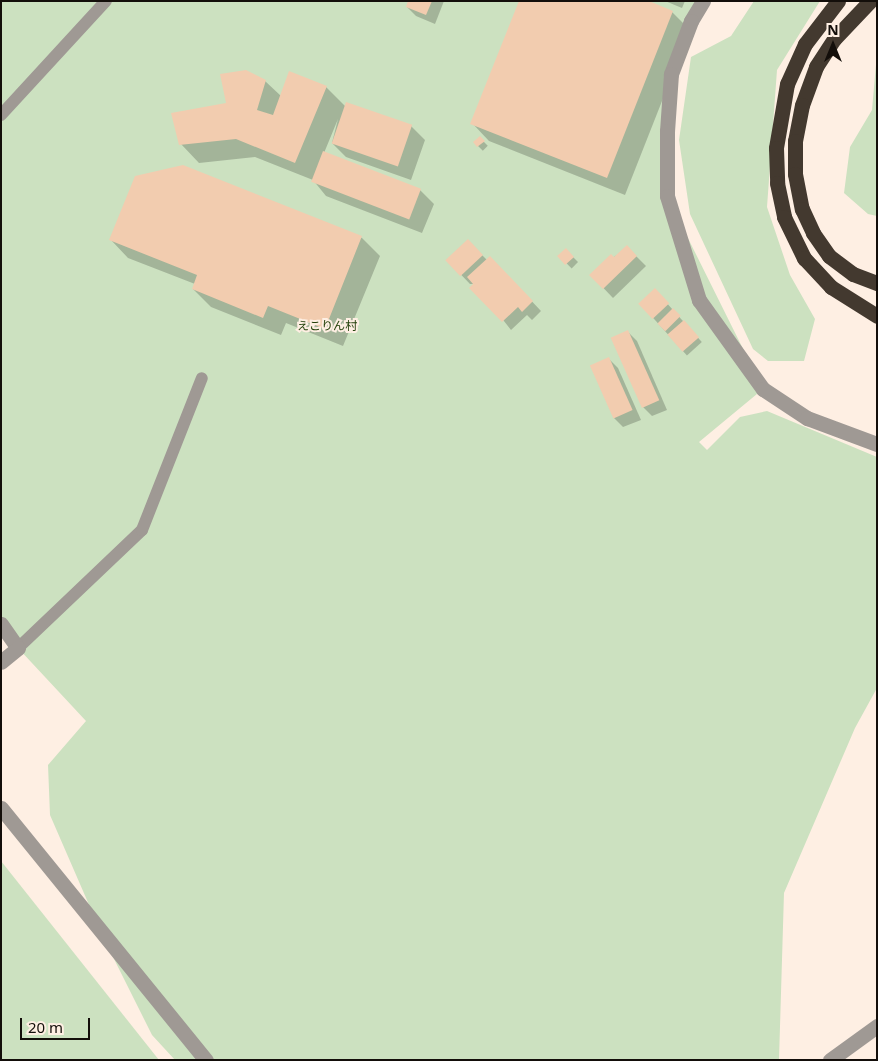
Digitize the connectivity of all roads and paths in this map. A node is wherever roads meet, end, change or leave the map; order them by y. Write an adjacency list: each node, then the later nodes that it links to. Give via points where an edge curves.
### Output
1 (106, 1): 5 (lane)
2 (703, 1): 9 (street, via 691,21 671,74 667,131 667,196 700,300 763,389 807,418)
3 (838, 1): 7 (highway, via 805,44 787,84 776,148 777,183 784,217 804,258 831,288)
4 (870, 1): 6 (highway, via 834,39 816,67 802,105 795,141 795,174 802,209 829,256 853,274)
5 (1, 115)
6 (877, 283)
7 (877, 316)
8 (202, 378): 11 (lane, via 142,530)
9 (877, 444)
10 (1, 624): 11 (street)
11 (18, 648): 12 (street)
12 (1, 662)
13 (1, 808): 15 (street)
14 (877, 1026): 16 (street)
15 (206, 1060)
16 (830, 1060)

